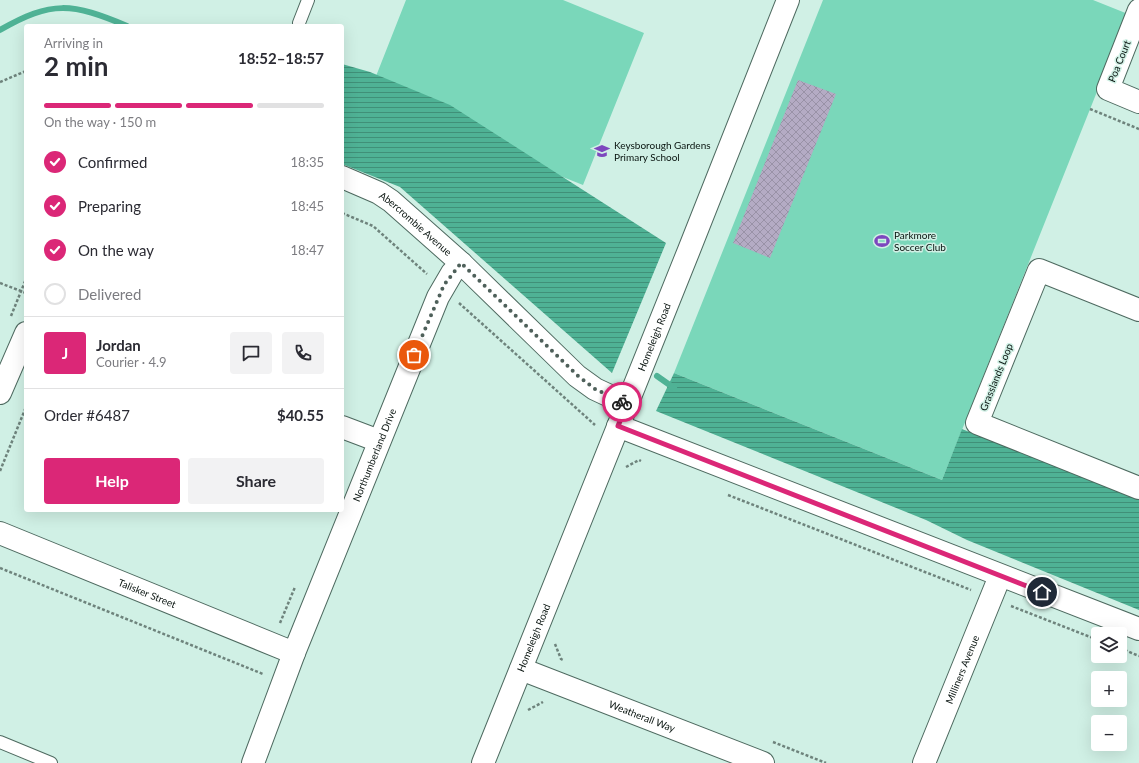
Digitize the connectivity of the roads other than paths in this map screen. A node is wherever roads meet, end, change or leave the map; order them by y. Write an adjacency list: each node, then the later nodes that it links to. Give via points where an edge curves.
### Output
1 (308, 0): 4 (lane)
2 (788, 0): 11 (street, Homeleigh Road)
3 (1139, 10): 5 (street, Poa Court, via 1108,89)
4 (299, 23)
5 (1139, 102)
6 (344, 178): 7 (street, Abercrombie Avenue, via 391,201)
7 (461, 263): 11 (street, Abercrombie Avenue, via 578,376 595,389); 14 (street, Northumberland Drive, via 442,288)
8 (1139, 310): 15 (street, Grasslands Loop, via 1039,270 977,423)
9 (18, 327): 10 (street)
10 (0, 393)
11 (627, 404): 12 (street, Homeleigh Road)
12 (618, 426): 17 (street); 20 (street, Homeleigh Road)
13 (344, 427): 14 (street)
14 (379, 441): 19 (street, Northumberland Drive)
15 (1139, 488)
16 (0, 533): 19 (street, Talisker Street)
17 (1000, 576): 18 (street); 26 (street, Milliners Avenue)
18 (1139, 629)
19 (294, 653): 23 (street, Northumberland Drive)
20 (521, 669): 24 (street, Homeleigh Road); 25 (street, Weatherall Way)
21 (0, 742): 22 (lane)
22 (51, 763)
23 (253, 763)
24 (483, 763)
25 (763, 763)
26 (924, 763)

